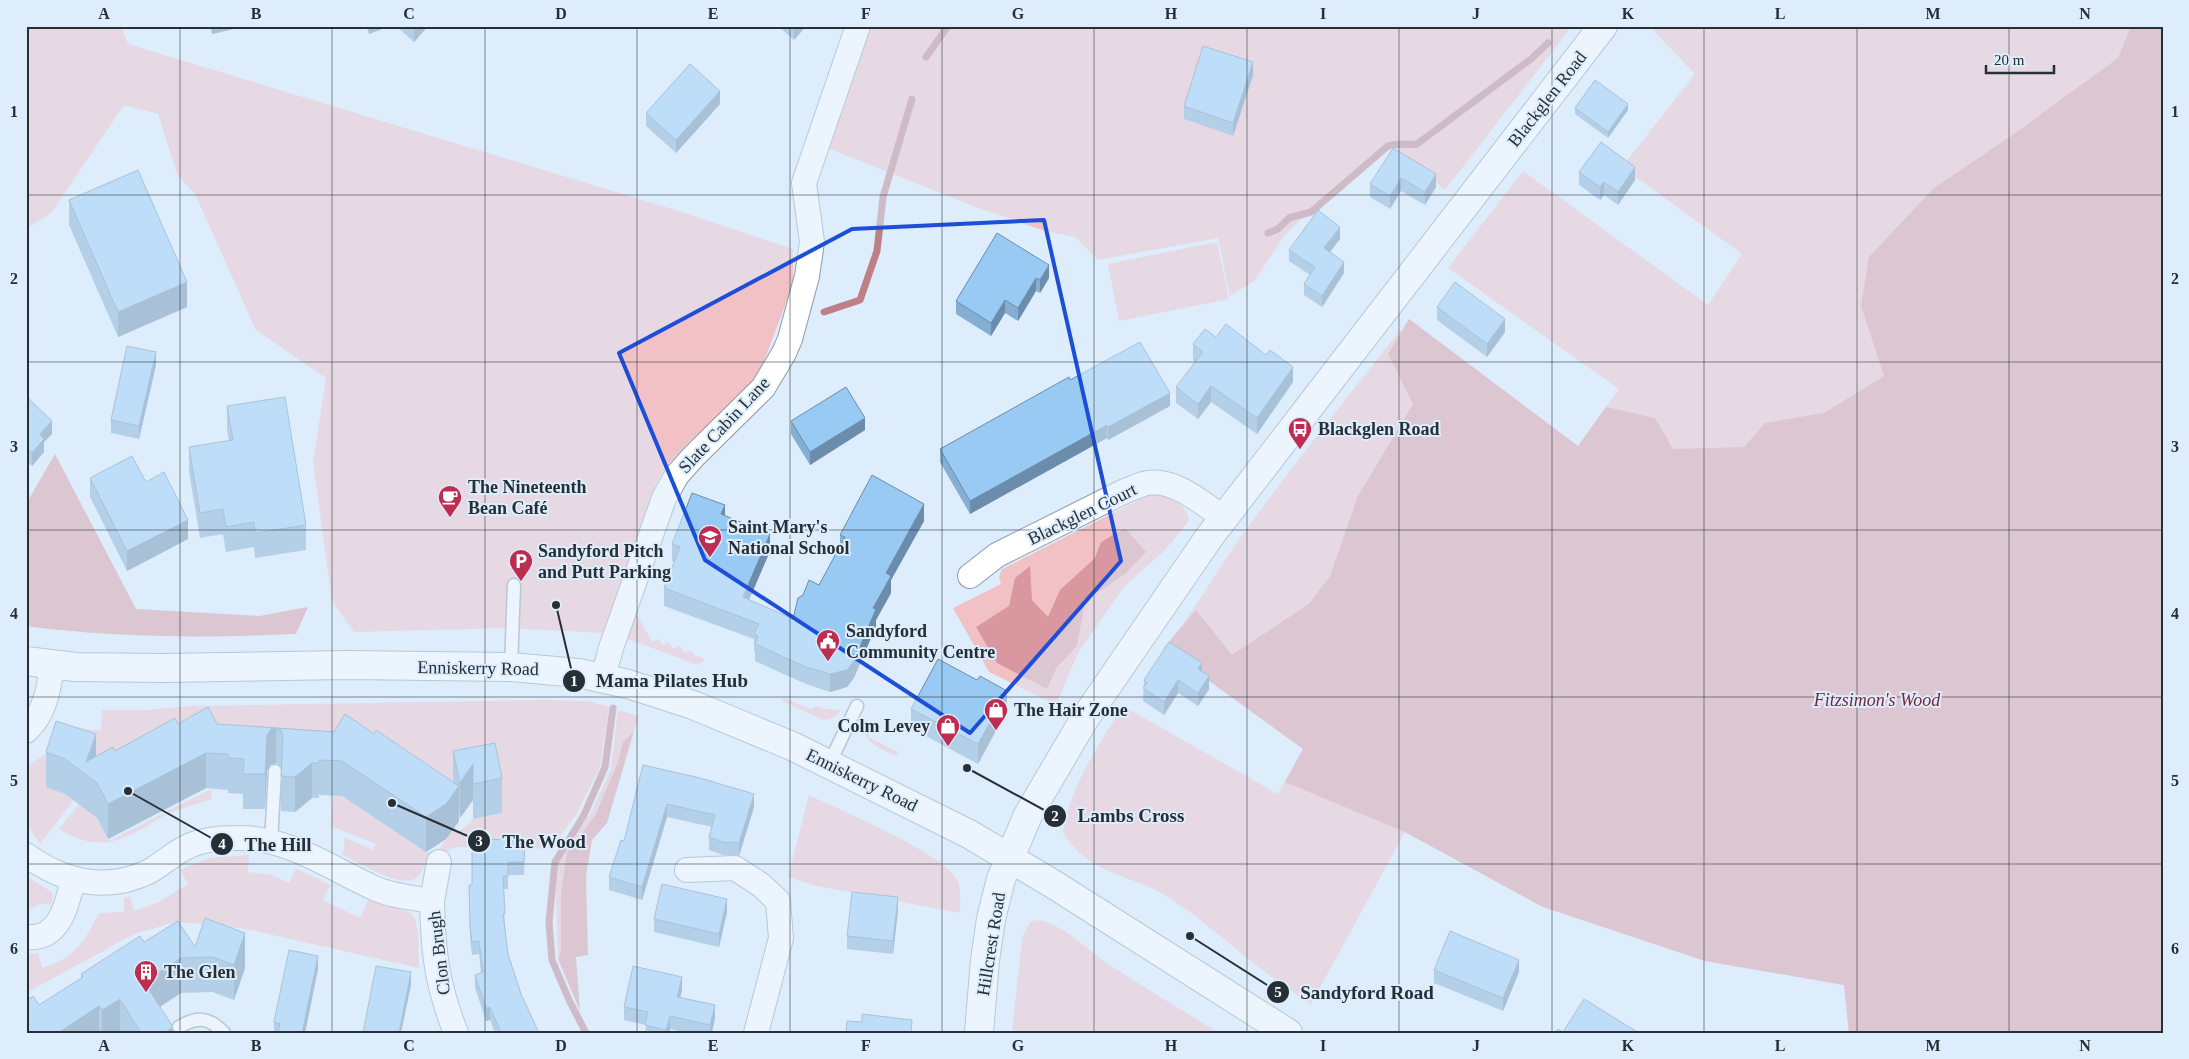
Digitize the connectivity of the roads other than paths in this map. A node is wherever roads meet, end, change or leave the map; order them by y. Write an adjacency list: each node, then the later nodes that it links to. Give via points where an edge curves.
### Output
1 (858, 26): 8 (street, Slate Cabin Lane, via 804,183 812,242 807,276 790,339 763,388 694,456 677,475 664,498 610,648)
2 (1603, 26): 3 (main road, Blackglen Road)
3 (1224, 518): 4 (street, Blackglen Court, via 1185,492 1168,485 1145,483 997,556); 15 (main road, Blackglen Road, via 1085,718 1028,815)
4 (970, 576)
5 (514, 585): 7 (lane)
6 (39, 663): 7 (main road, Enniskerry Road, via 164,668); 10 (street, via 49,685 41,714)
7 (511, 667): 8 (main road, Enniskerry Road)
8 (603, 677): 11 (main road, Enniskerry Road, via 693,705)
9 (857, 706): 11 (lane)
10 (26, 732)
11 (829, 764): 15 (main road, Enniskerry Road)
12 (275, 771): 13 (lane)
13 (271, 842): 18 (street, Clon Brugh, via 237,838 212,840 185,848 150,871 130,879 91,883); 19 (street, Clon Brugh, via 282,844 387,893)
14 (26, 854): 18 (street, Clon Brugh)
15 (1010, 858): 25 (main road, Hillcrest Road, via 991,919); 26 (main road, Enniskerry Road)
16 (439, 862): 19 (street, Clon Brugh)
17 (687, 870): 24 (street, via 735,868 778,900 781,938)
18 (73, 880): 20 (street, via 61,920 42,935)
19 (432, 901): 23 (street, Clon Brugh, via 437,975)
20 (26, 937)
21 (178, 1027): 22 (lane, via 190,1020 203,1019)
22 (224, 1033)
23 (456, 1033)
24 (756, 1033)
25 (979, 1033)
26 (1288, 1033)

